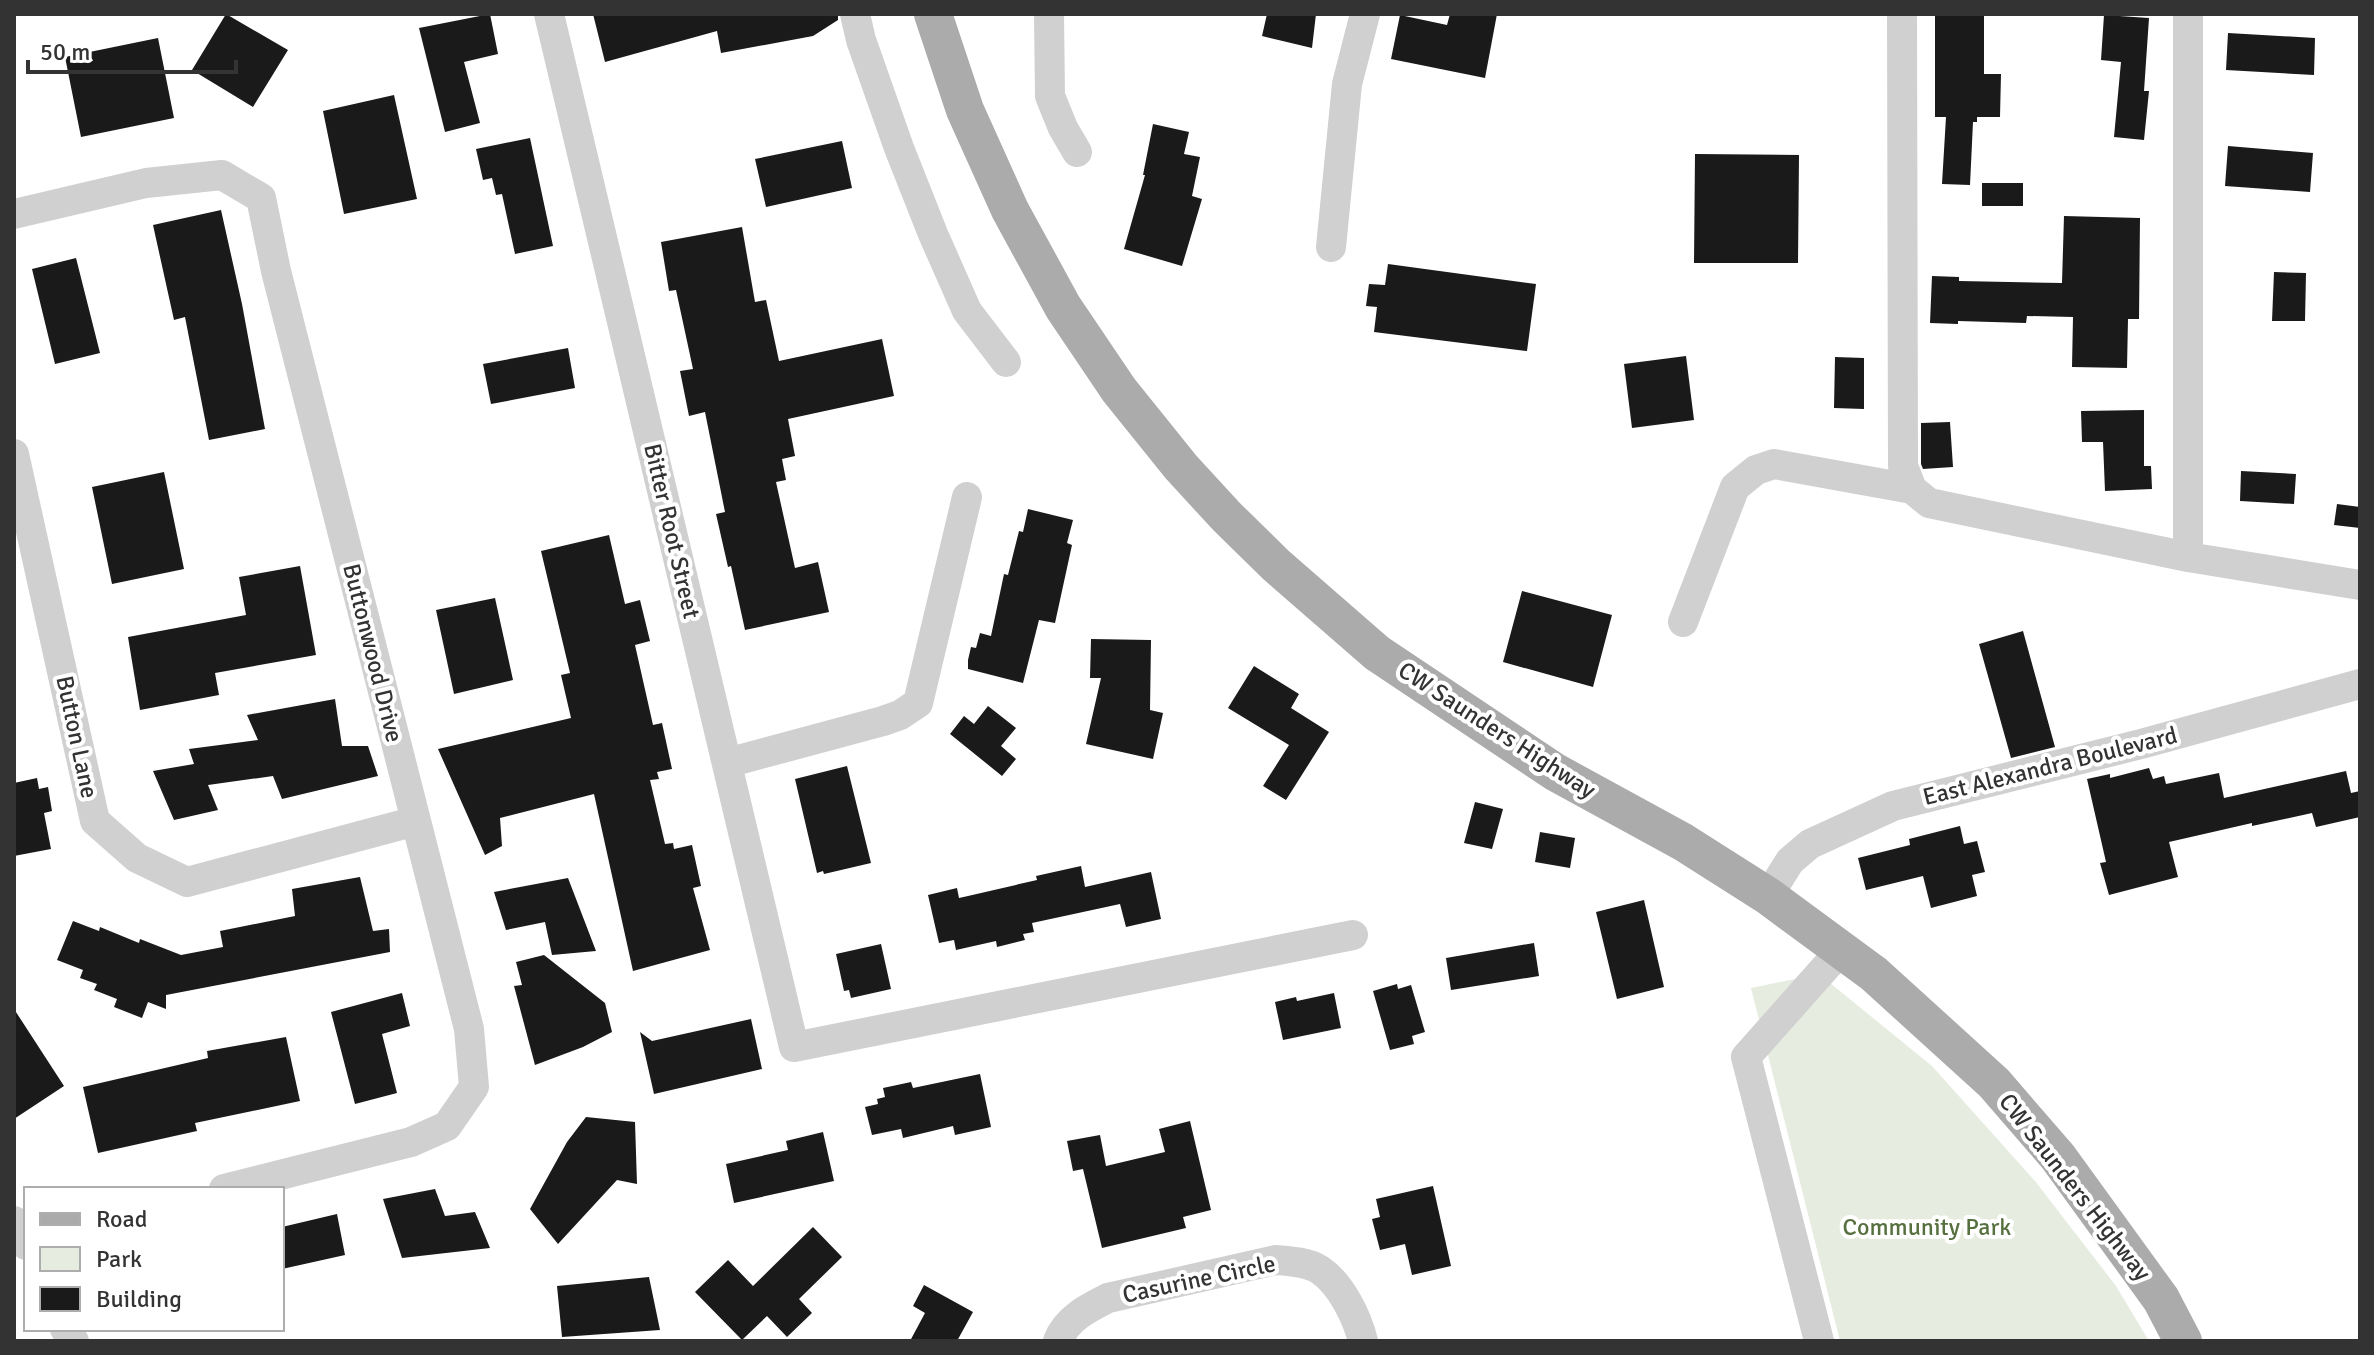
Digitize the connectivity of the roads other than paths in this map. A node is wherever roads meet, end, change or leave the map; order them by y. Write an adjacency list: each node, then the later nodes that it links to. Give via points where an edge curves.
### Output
1 (549, 14): 19 (street, Bitter Root Street)
2 (855, 14): 11 (street, via 933,234 967,311)
3 (933, 14): 21 (main road, CW Saunders Highway, via 965,110 1010,210 1063,307 1119,390 1227,517 1377,653 1555,772)
4 (1049, 14): 8 (street, via 1050,96)
5 (1365, 14): 10 (street, via 1347,84)
6 (1902, 14): 13 (street, via 1903,466)
7 (2188, 14): 15 (street)
8 (1077, 152)
9 (14, 214): 20 (street, Buttonwood Drive, via 146,183 222,175 261,198)
10 (1331, 247)
11 (1006, 362)
12 (14, 454): 20 (street, Button Lane, via 95,821 137,858 187,882)
13 (1912, 489): 15 (street, via 1929,503); 17 (street, via 1774,464 1756,470 1735,487)
14 (967, 497): 19 (street, via 918,703 883,721)
15 (2188, 557): 16 (street)
16 (2360, 585)
17 (1683, 622)
18 (2360, 684): 21 (street, East Alexandra Boulevard, via 1893,806 1810,844 1790,861)
19 (727, 763): 22 (street, Bitter Root Street, via 794,1047)
20 (416, 821): 24 (street, Buttonwood Drive, via 469,1029 474,1087 447,1126 411,1142)
21 (1768, 896): 23 (main road, CW Saunders Highway)
22 (1353, 935)
23 (1841, 950): 29 (street, via 1746,1057); 30 (main road, CW Saunders Highway, via 1994,1083 2058,1157 2161,1299)
24 (232, 1187)
25 (14, 1221): 26 (street)
26 (24, 1241)
27 (1058, 1341): 28 (street, Casurine Circle, via 1082,1311 1108,1298 1276,1260 1320,1269 1353,1311)
28 (1363, 1341)
29 (1819, 1341)
30 (2183, 1341)

